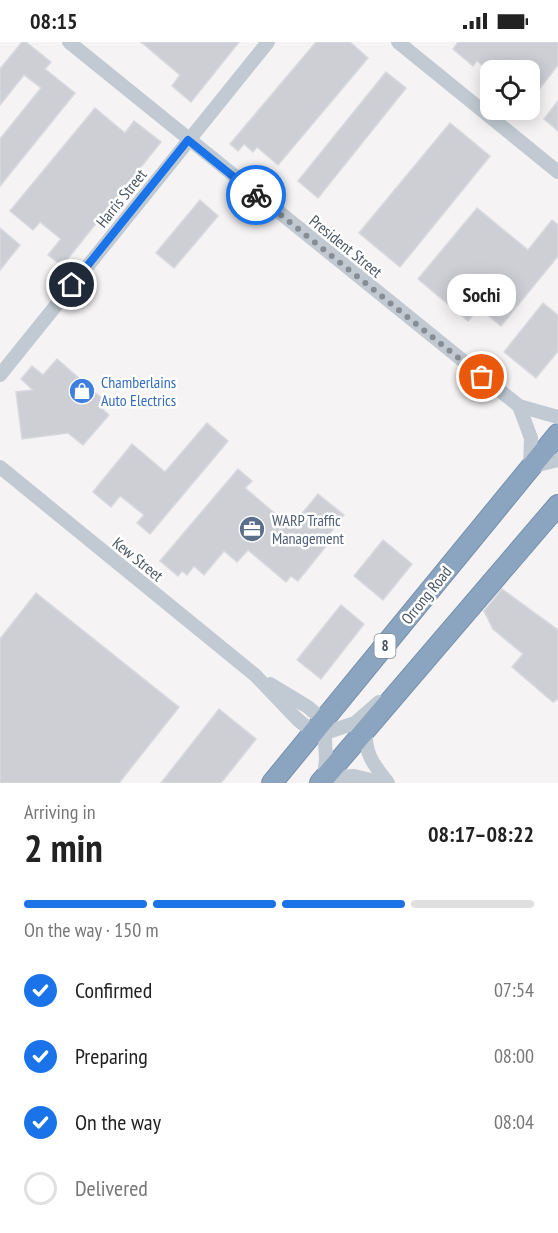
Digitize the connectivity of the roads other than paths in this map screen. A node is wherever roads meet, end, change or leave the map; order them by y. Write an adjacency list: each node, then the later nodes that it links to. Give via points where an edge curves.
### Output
1 (69, 42): 4 (street, President Street)
2 (268, 42): 4 (street, Harris Street)
3 (398, 42): 5 (street)
4 (188, 140): 6 (street, Harris Street); 7 (street, President Street)
5 (558, 172)
6 (0, 375)
7 (519, 406): 8 (street, President Street); 12 (street, via 531,438)
8 (558, 417)
9 (558, 435): 12 (highway, Orrong Road / 8)
10 (558, 460): 12 (street)
11 (0, 467): 16 (street, Kew Street, via 255,675 308,707)
12 (530, 467): 16 (highway, Orrong Road / 8)
13 (558, 505): 14 (highway, 8)
14 (444, 637): 15 (highway, 8); 16 (street, via 355,723)
15 (366, 728): 17 (highway, 8); 20 (street, via 368,757)
16 (321, 729): 17 (street); 18 (highway, Orrong Road / 8)
17 (322, 780): 19 (street, via 354,776)
18 (272, 783)
19 (382, 783)
20 (388, 783)

